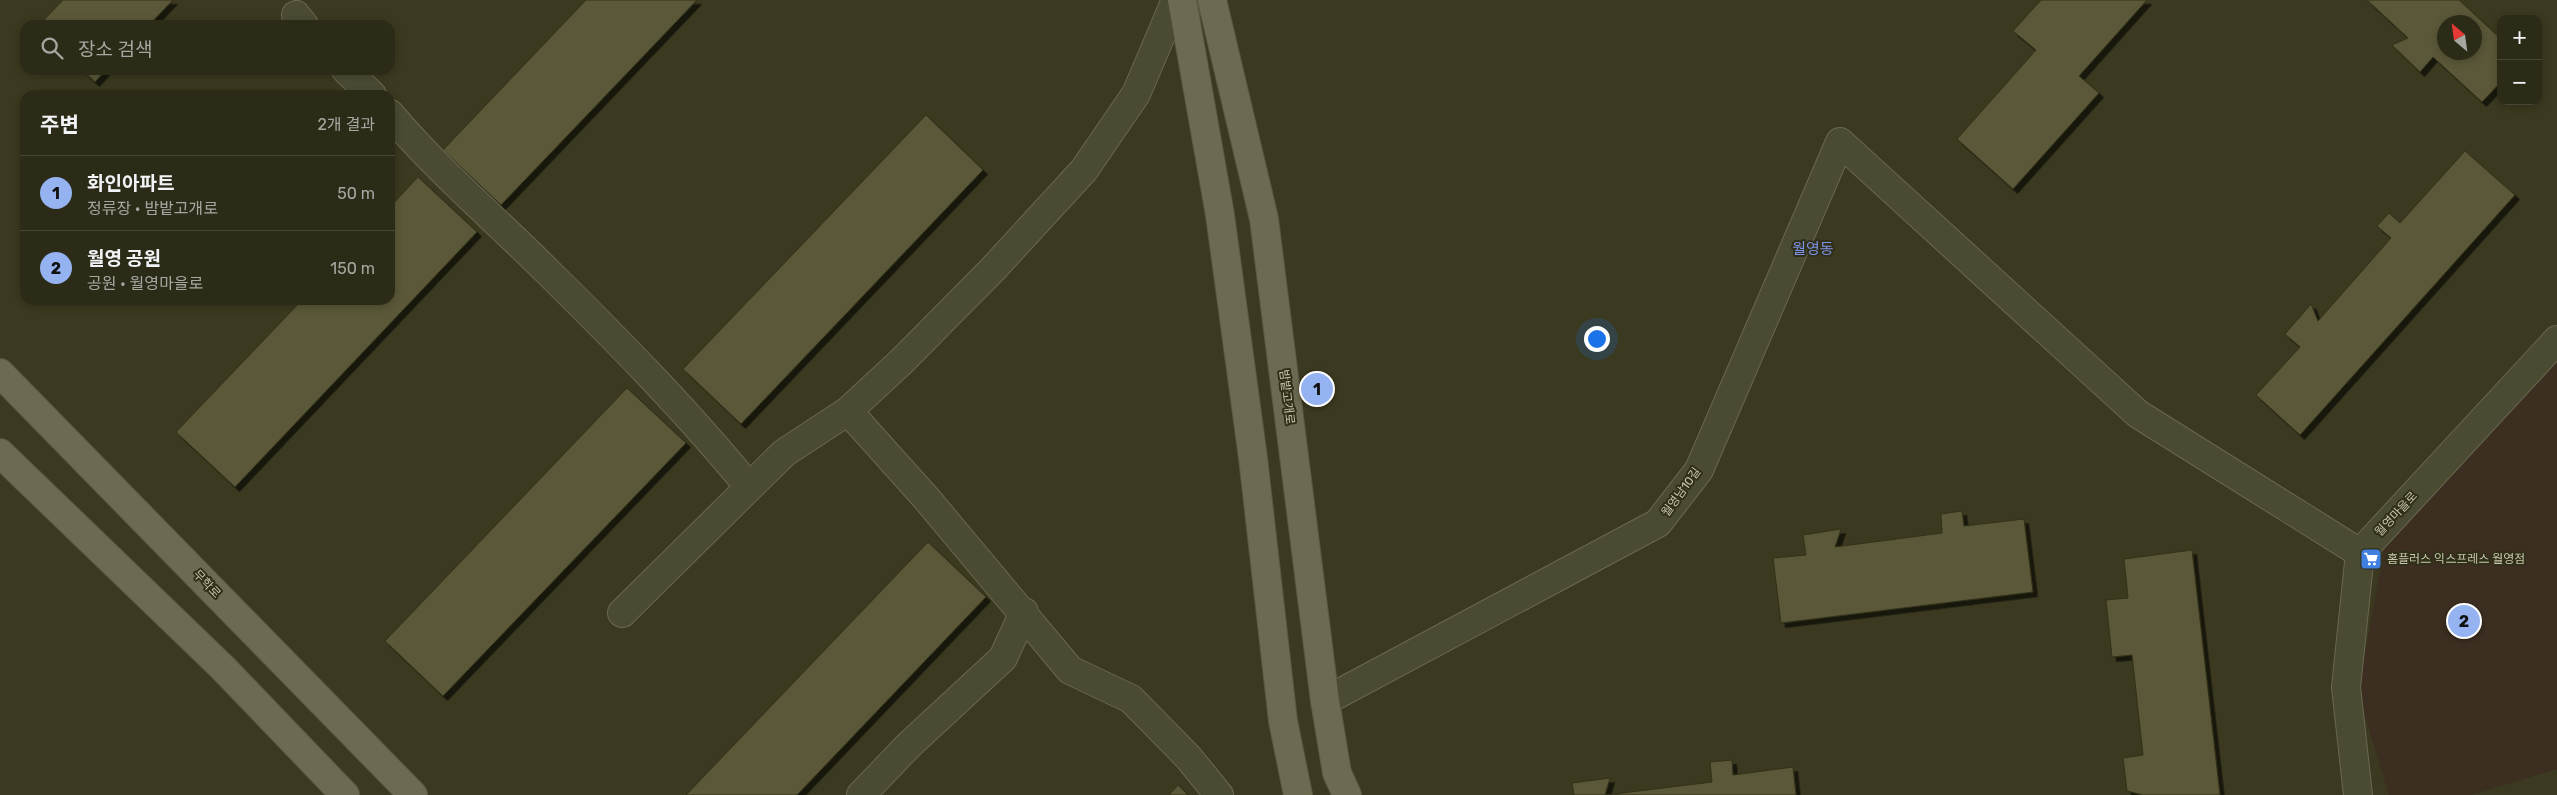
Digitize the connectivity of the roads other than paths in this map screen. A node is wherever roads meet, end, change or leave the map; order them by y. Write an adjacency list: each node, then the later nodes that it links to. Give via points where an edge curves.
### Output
1 (1176, 0): 9 (street, via 1136,94 1084,170 979,283)
2 (1182, 0): 20 (main road, via 1220,214 1284,721)
3 (1212, 0): 15 (main road, 밤밭고개로, via 1264,219)
4 (351, 75): 5 (street)
5 (367, 90)
6 (395, 120): 11 (street, via 416,145 665,390)
7 (2557, 340): 12 (street, 월영마을로)
8 (0, 373): 17 (main road, 무학로)
9 (848, 410): 11 (street, via 784,453); 14 (street)
10 (0, 453): 16 (main road, via 223,668)
11 (749, 487): 13 (street)
12 (2360, 553): 15 (street, 월영남10길, via 2138,414 1840,142 1699,470 1658,523); 22 (street, via 2346,687)
13 (622, 612)
14 (1024, 612): 18 (street, via 1003,658 909,745); 19 (street, via 1070,670 1131,699 1188,757)
15 (1325, 701): 21 (main road, 밤밭고개로, via 1336,773)
16 (344, 795)
17 (413, 795)
18 (862, 795)
19 (1219, 795)
20 (1298, 795)
21 (1347, 795)
22 (2358, 795)

